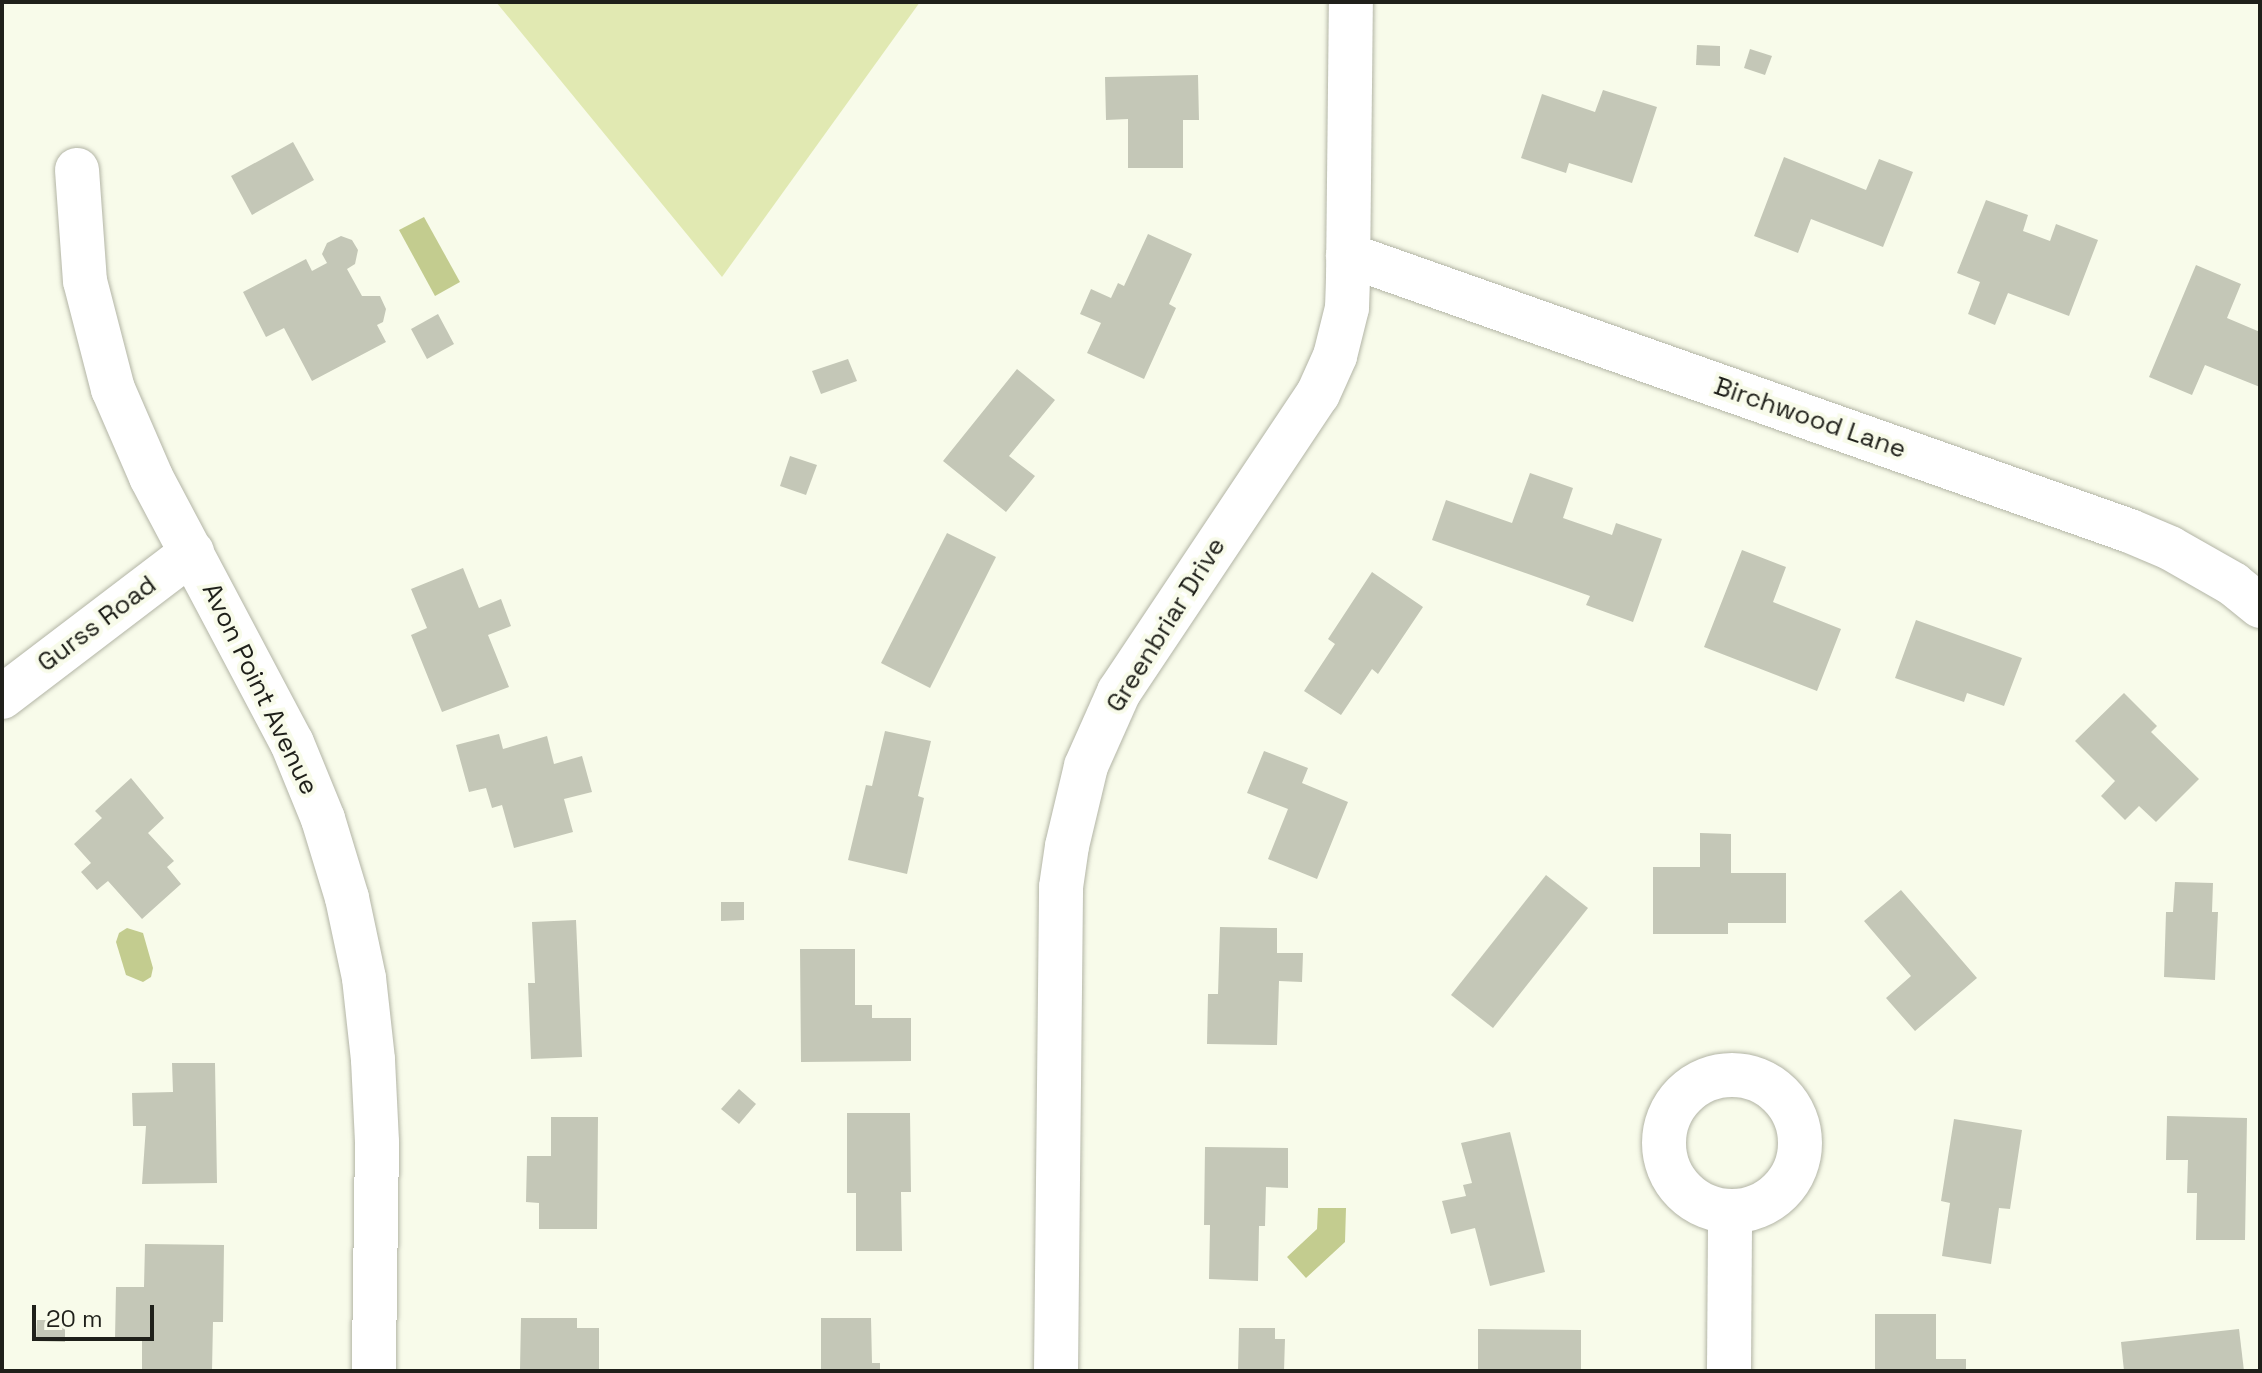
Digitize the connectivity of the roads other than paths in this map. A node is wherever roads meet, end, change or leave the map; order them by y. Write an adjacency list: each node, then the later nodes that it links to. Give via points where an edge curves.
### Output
1 (1351, 2): 3 (street, Greenbriar Drive)
2 (77, 170): 4 (street, Avon Point Avenue, via 85,281 113,389 133,441)
3 (1348, 255): 5 (street, Birchwood Lane, via 2130,531 2233,584); 9 (street, Greenbriar Drive, via 1347,308 1318,394 1141,657 1086,766 1061,887)
4 (192, 552): 6 (street, Gurss Road); 8 (street, Avon Point Avenue, via 292,743 347,898 364,978 373,1060)
5 (2260, 606)
6 (2, 697)
7 (1730, 1211): 10 (street)
8 (374, 1371)
9 (1056, 1371)
10 (1729, 1371)

